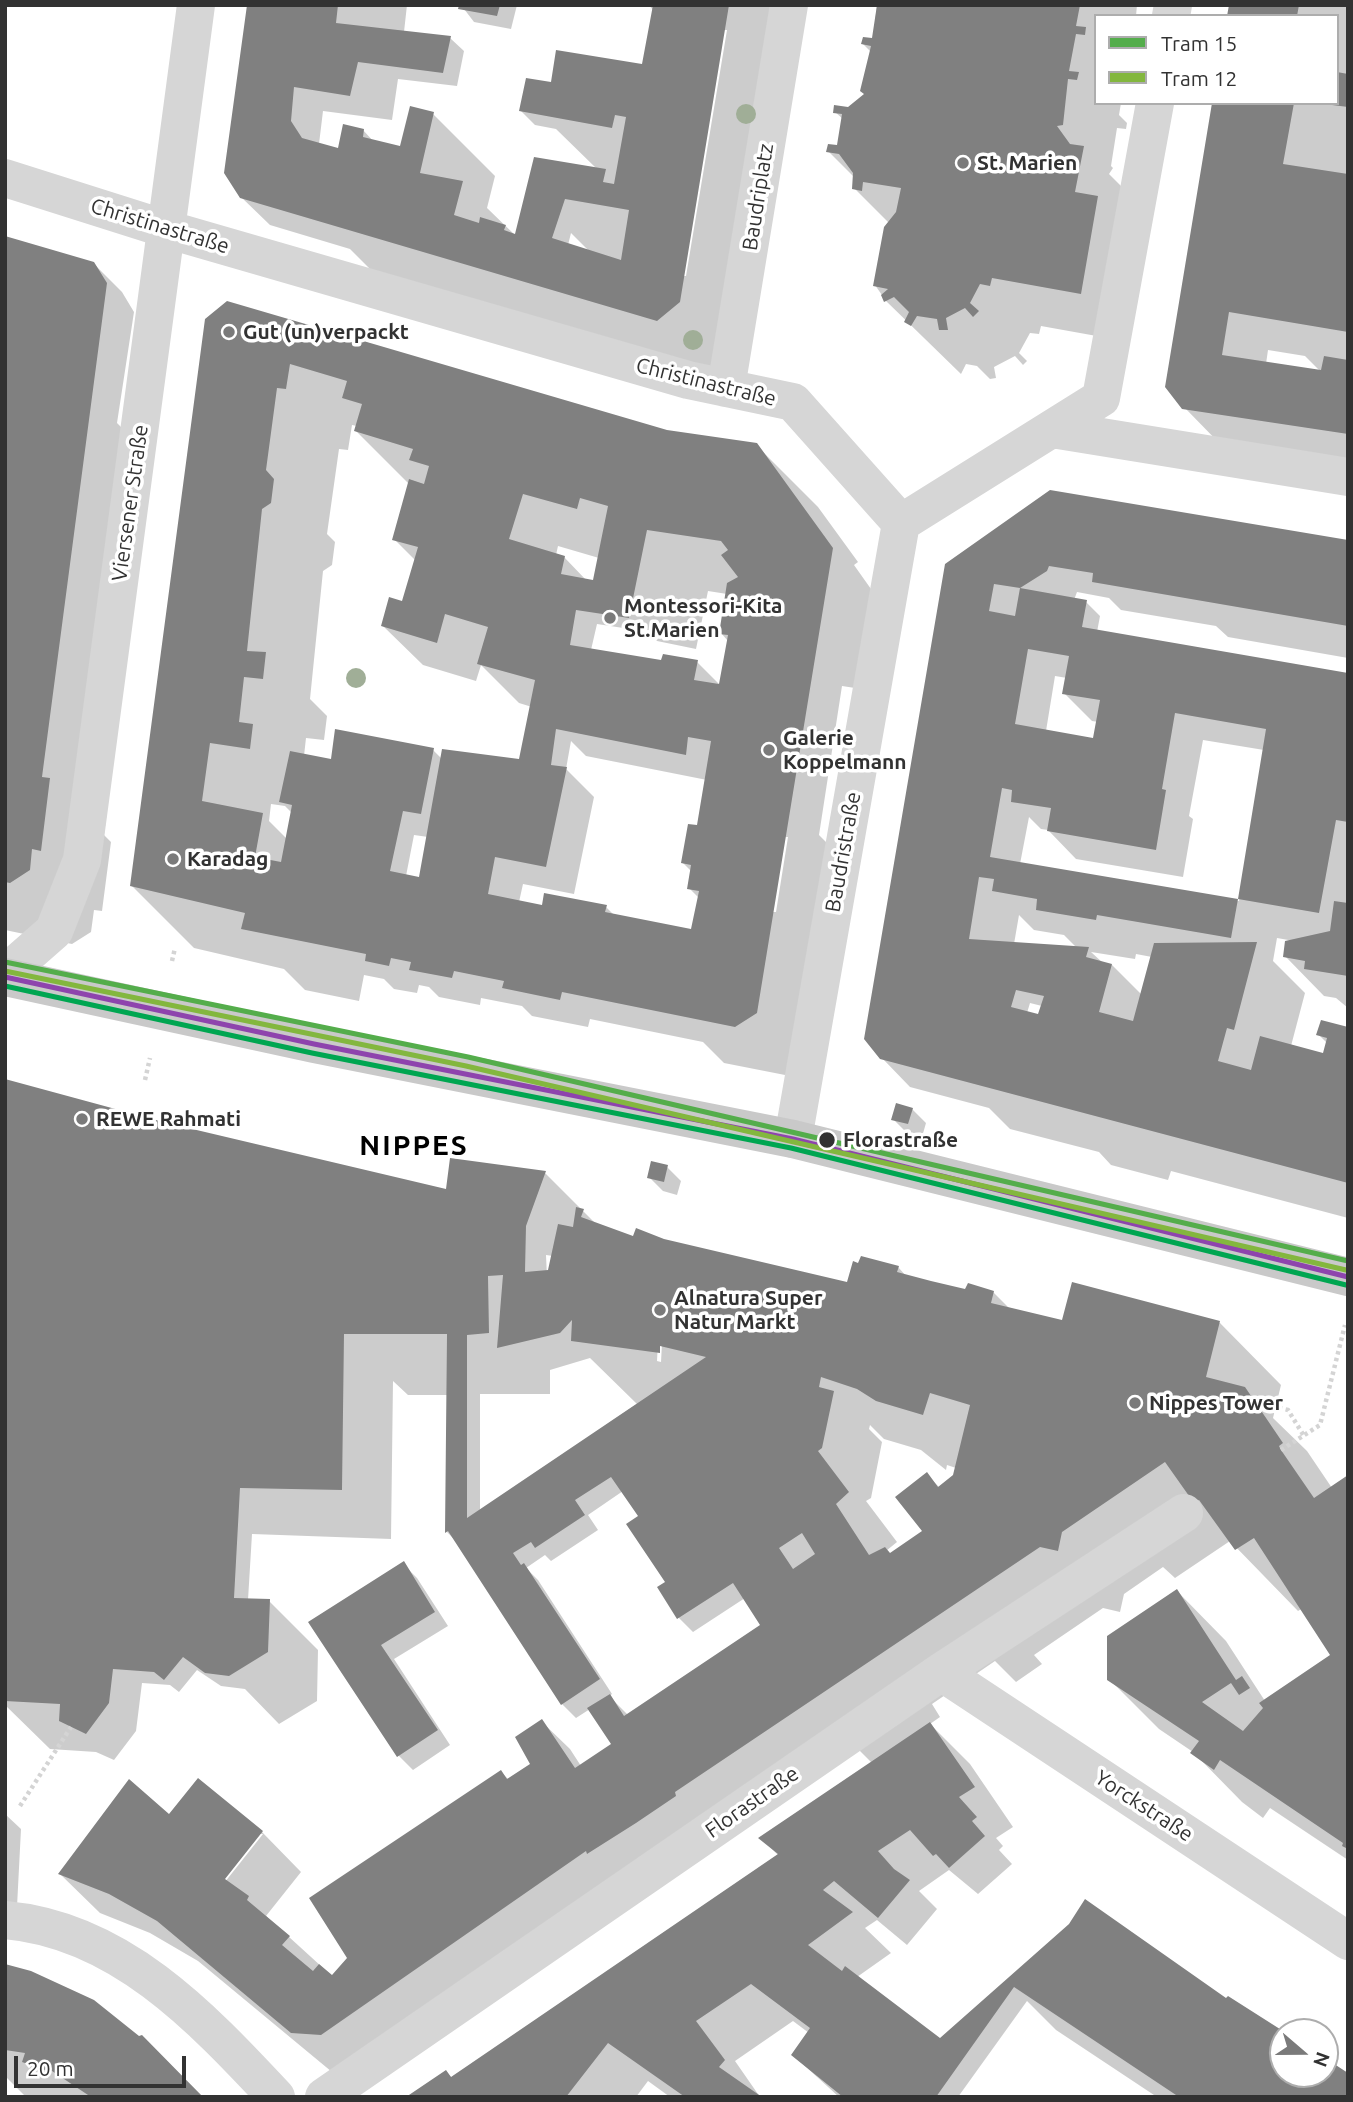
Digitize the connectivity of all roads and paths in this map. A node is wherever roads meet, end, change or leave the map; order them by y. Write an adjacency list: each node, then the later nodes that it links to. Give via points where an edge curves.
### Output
1 (196, 5): 5 (street, Viersener Straße)
2 (789, 5): 6 (street, Baudriplatz)
3 (1155, 105): 7 (street, via 1101,398)
4 (5, 178): 5 (street, Christinastraße)
5 (166, 229): 6 (street, Christinastraße); 12 (street, Viersener Straße, via 82,860 54,931)
6 (726, 388): 9 (street, Christinastraße, via 793,402)
7 (1052, 429): 8 (street); 9 (street)
8 (1348, 478)
9 (901, 523): 15 (street, Baudristraße)
10 (175, 948): 11 (path)
11 (171, 964)
12 (5, 976): 15 (main road)
13 (149, 1065): 14 (path)
14 (145, 1080)
15 (793, 1139): 16 (main road)
16 (1348, 1277)
17 (1345, 1321): 19 (path, via 1320,1425)
18 (1272, 1406): 19 (path, via 1288,1410)
19 (1304, 1436): 20 (path)
20 (1281, 1450)
21 (1184, 1513): 22 (street, Florastraße)
22 (941, 1672): 26 (street, Yorckstraße); 28 (street, Florastraße)
23 (71, 1727): 24 (path)
24 (20, 1806)
25 (5, 1920): 27 (street, via 37,1923 93,1941 141,1970 224,2041)
26 (1348, 1941)
27 (276, 2097)
28 (324, 2097)

